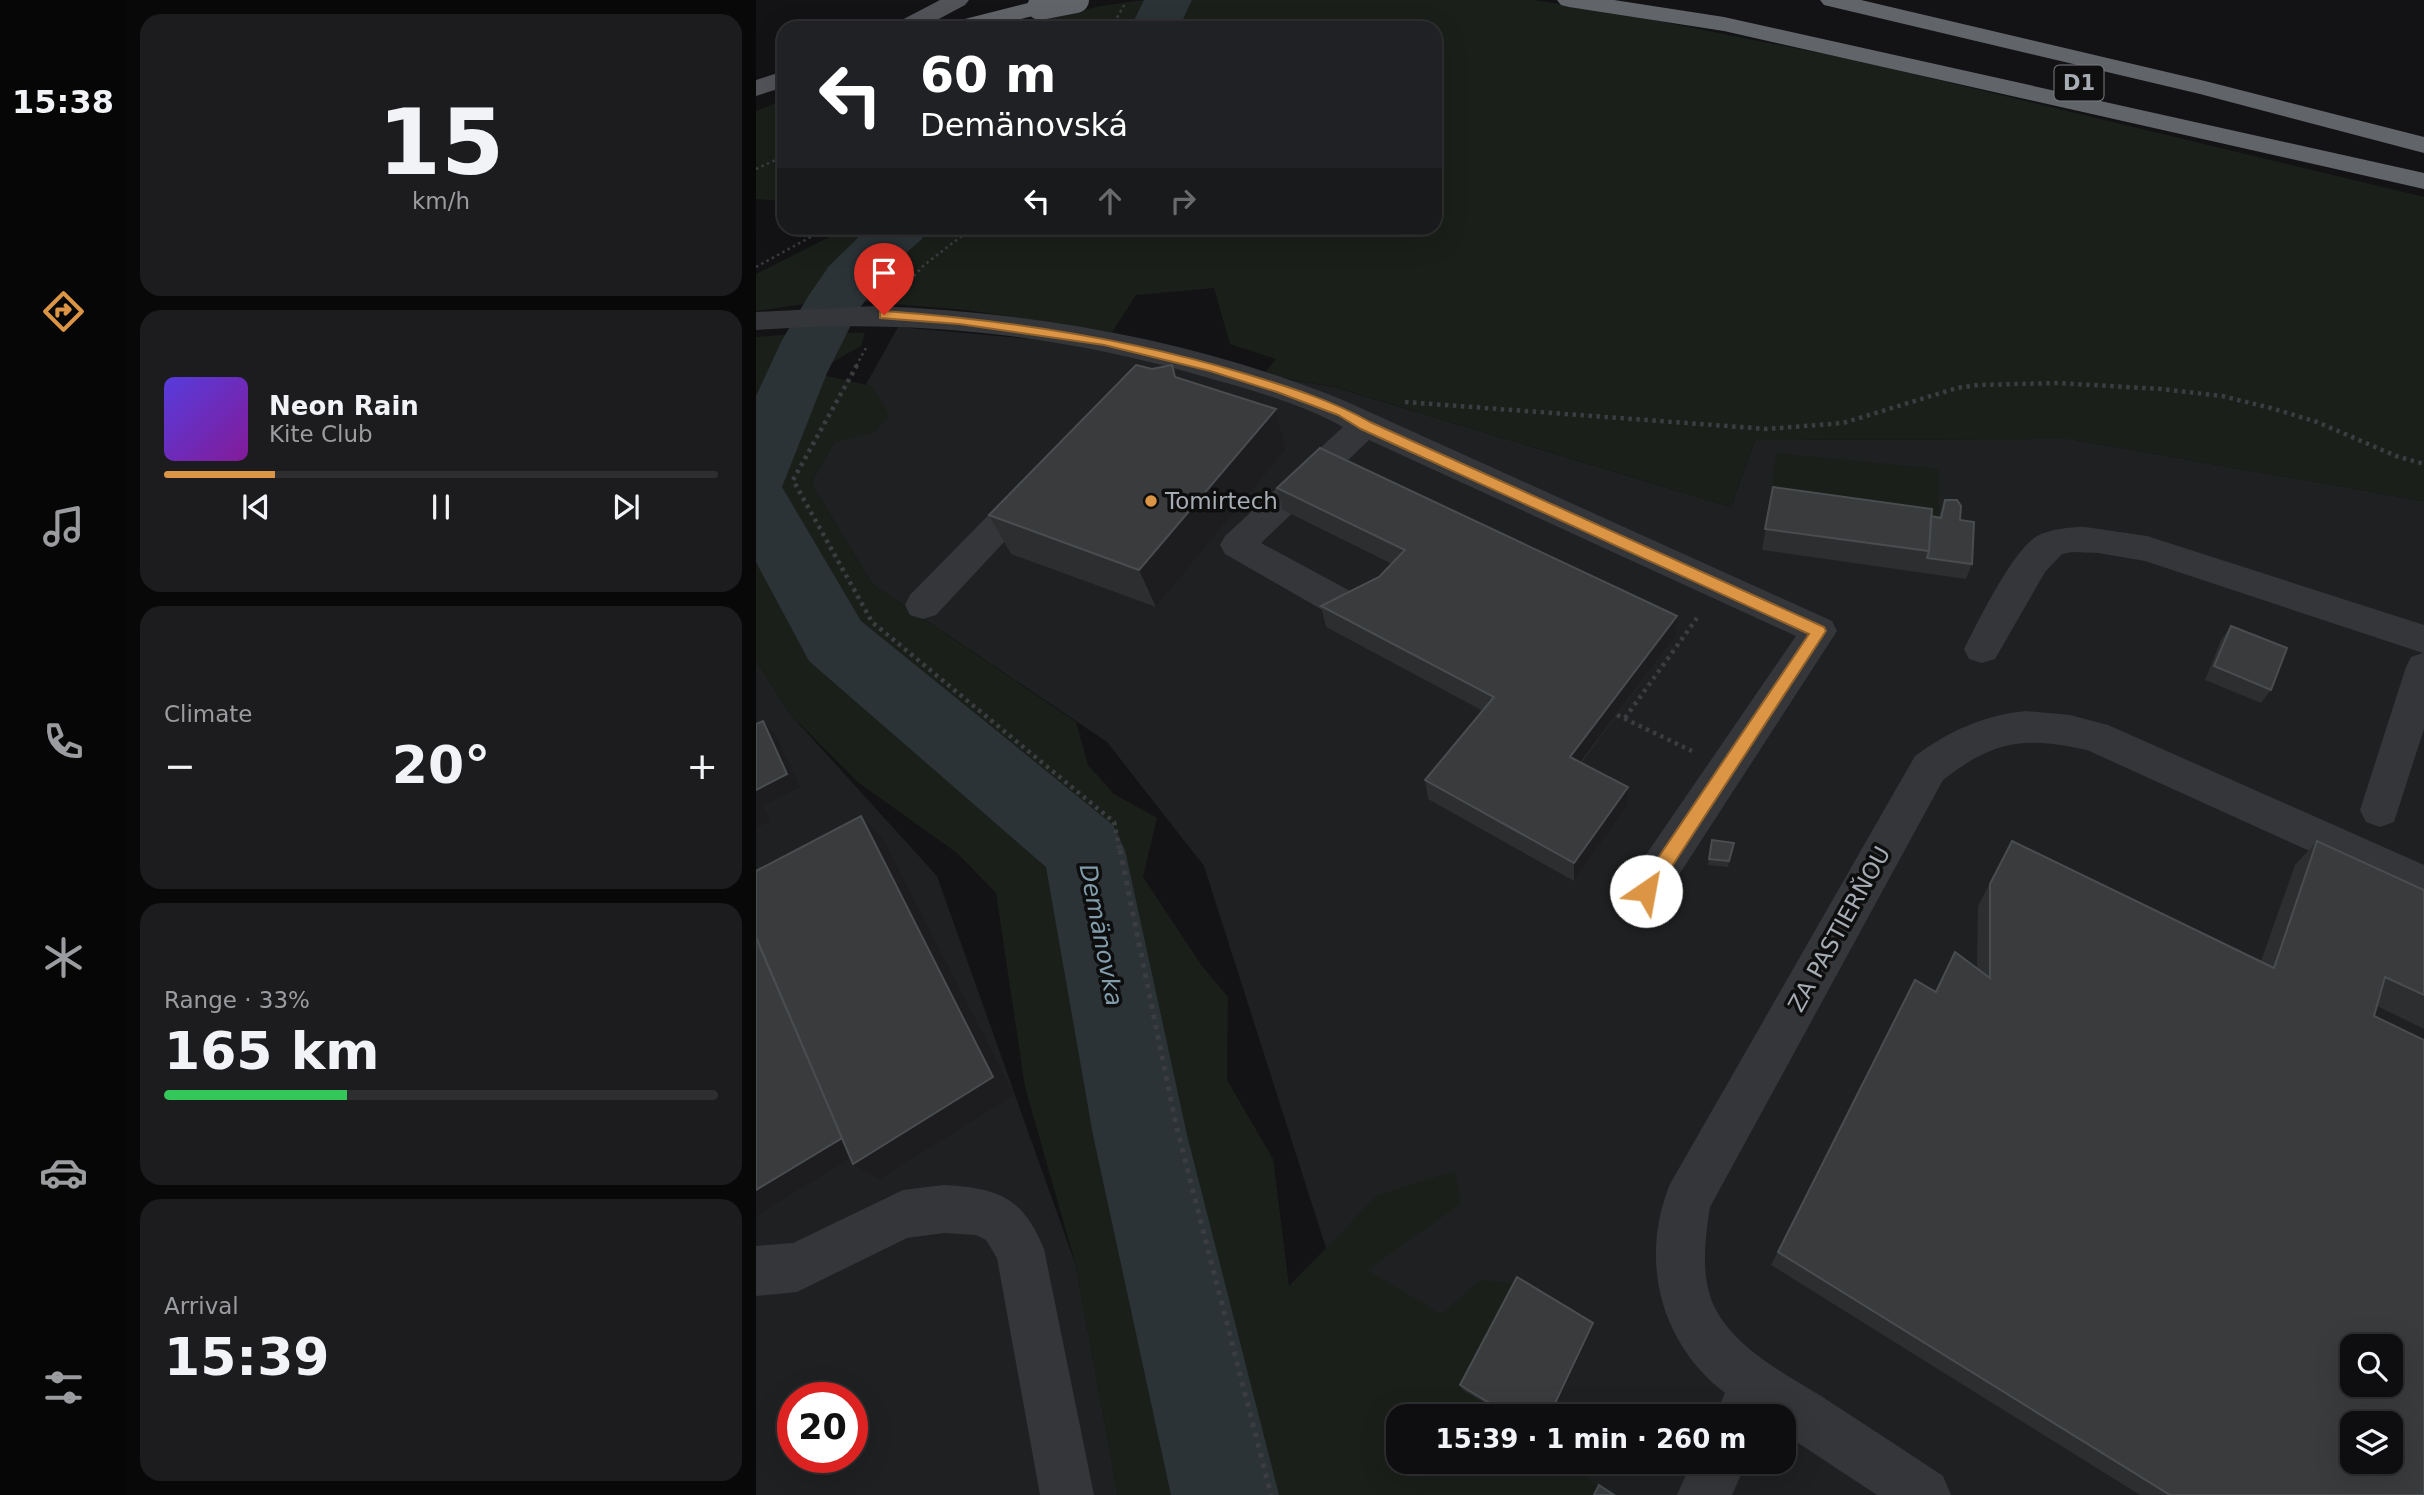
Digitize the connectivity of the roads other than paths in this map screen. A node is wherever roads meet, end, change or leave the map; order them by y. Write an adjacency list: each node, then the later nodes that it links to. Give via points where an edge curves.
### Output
1 (957, 0): 6 (main road)
2 (1076, 0): 7 (highway, bridge)
3 (1569, 0): 13 (highway, via 1724,24)
4 (1827, 11): 10 (highway, D1); 12 (highway, D1)
5 (2010, 19): 10 (highway, via 2183,68)
6 (917, 21)
7 (985, 21)
8 (777, 81): 9 (main road)
9 (757, 89)
10 (2299, 111): 11 (highway, D1)
11 (2424, 145)
12 (2424, 172)
13 (2424, 181)
14 (767, 320): 15 (street, via 877,315 959,320)
15 (1162, 354): 16 (street); 17 (street, via 1282,389)
16 (1133, 384)
17 (1365, 425): 19 (street, via 1237,545); 26 (street, via 1819,631)
18 (1057, 464): 20 (street)
19 (1339, 602)
20 (923, 605)
21 (2424, 639): 22 (street, via 2147,549 2079,540 2050,545 2033,561)
22 (1982, 649)
23 (2424, 667): 24 (street)
24 (2380, 810)
25 (2424, 885): 28 (street, ZA PASTIERŇOU, via 2094,736 2068,729 1999,730 1951,749 1929,768 1687,1200 1680,1232 1687,1301 1699,1328)
26 (1646, 891)
27 (756, 1271): 30 (street, via 797,1267 903,1214 979,1211 1003,1223 1020,1249)
28 (1748, 1400): 32 (street, ZA PASTIERŇOU)
29 (1714, 1474): 31 (street)
30 (1067, 1495)
31 (1704, 1495)
32 (1924, 1495)

